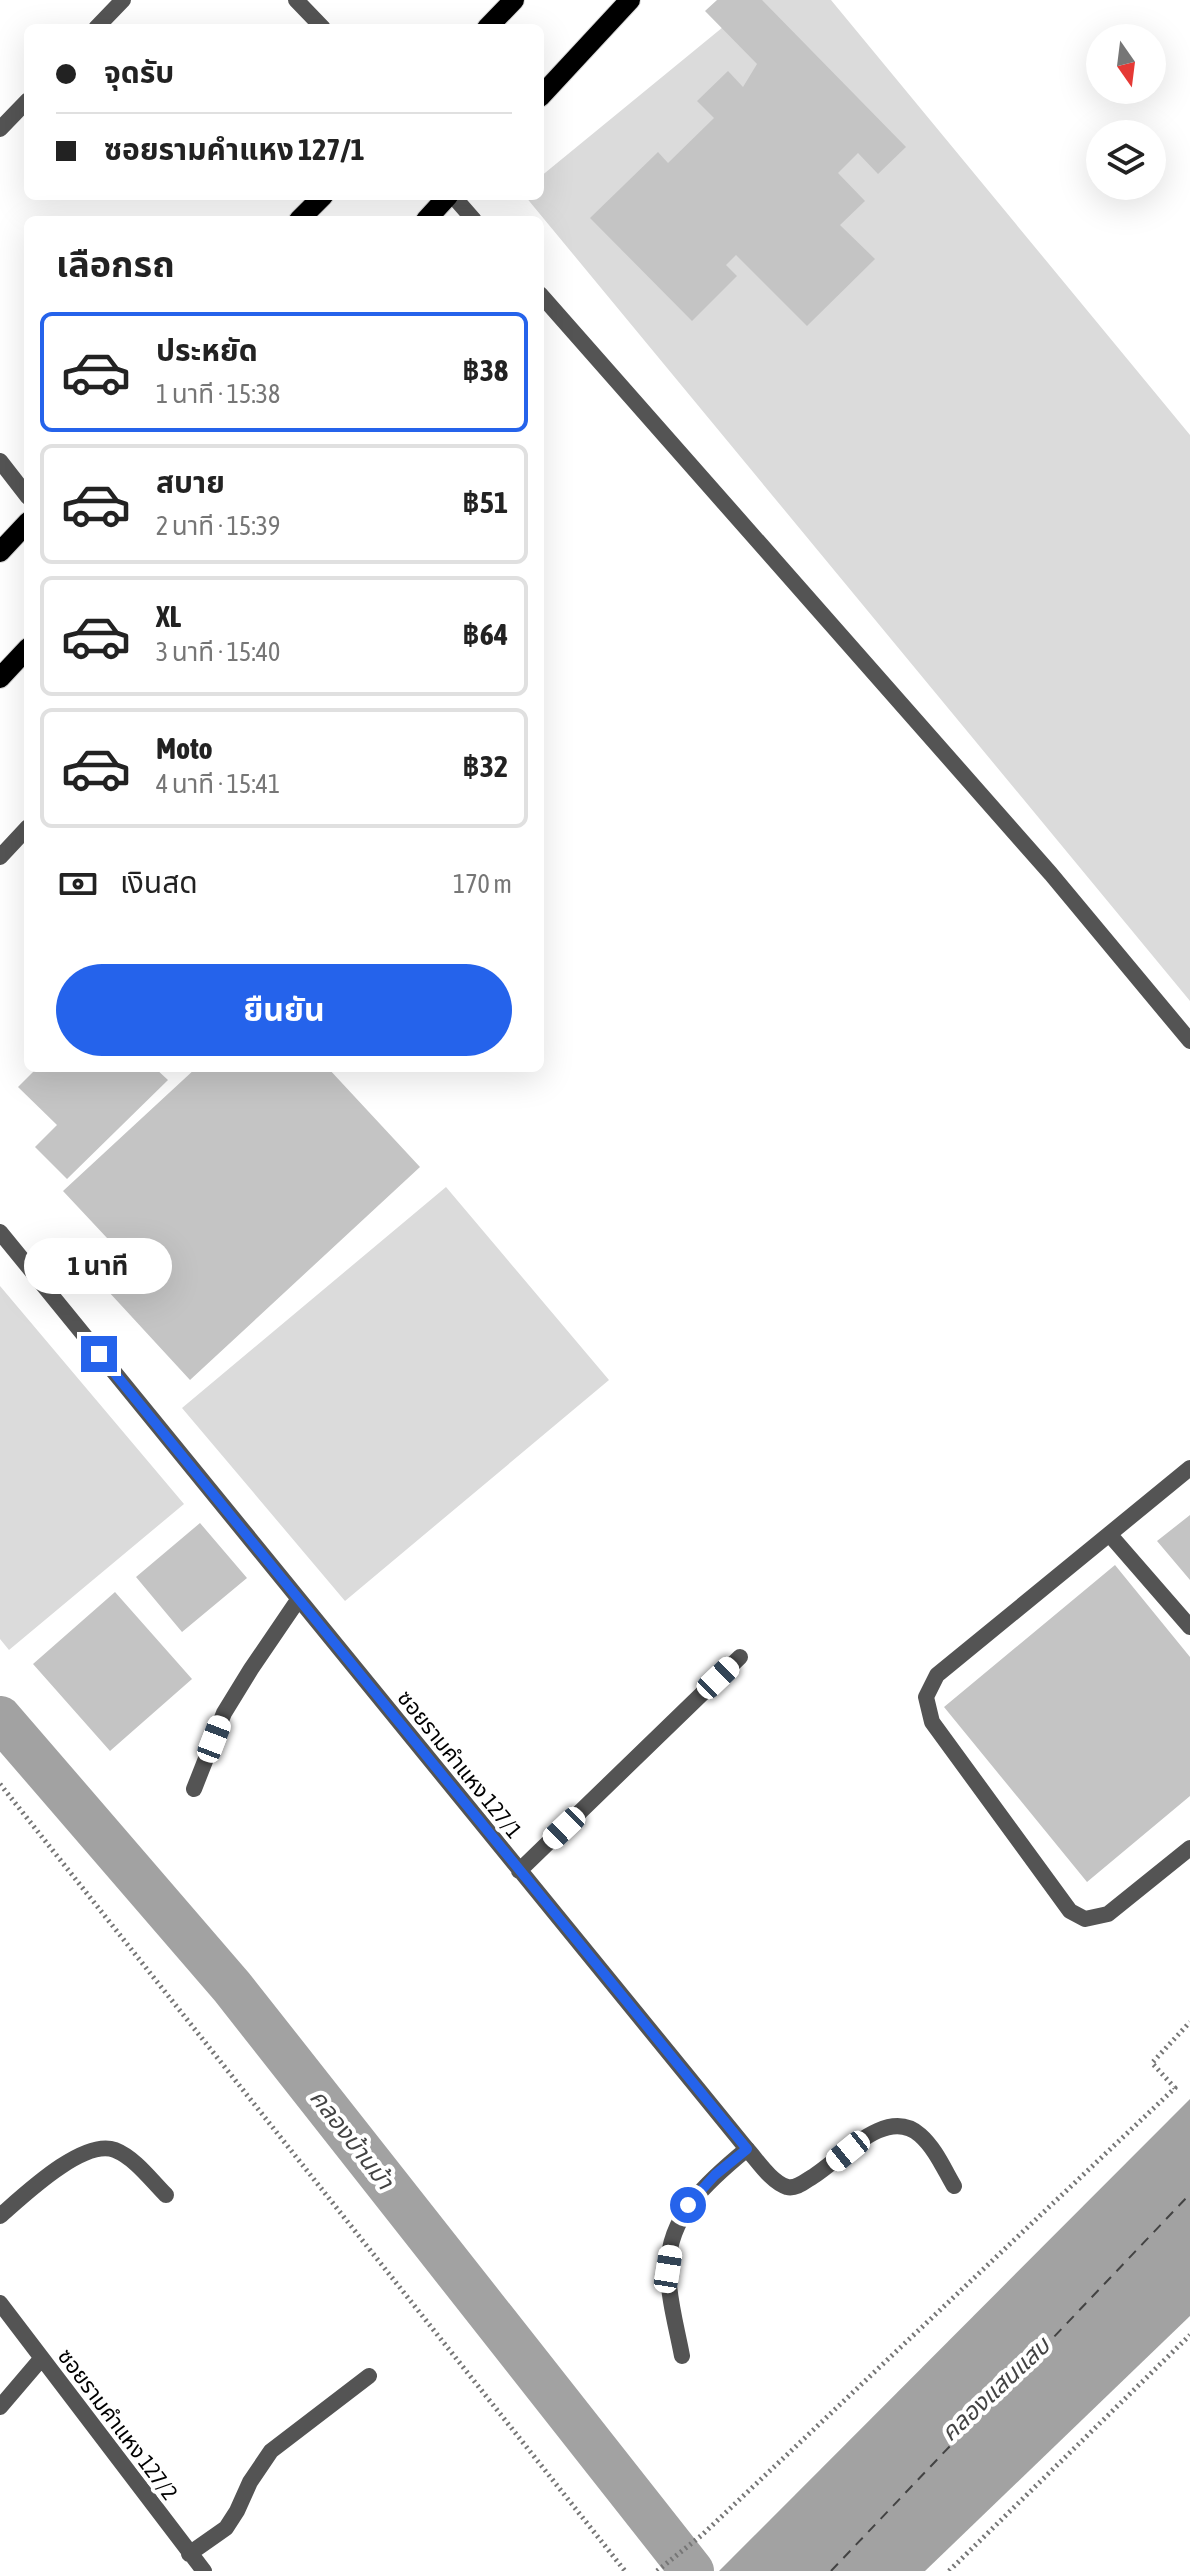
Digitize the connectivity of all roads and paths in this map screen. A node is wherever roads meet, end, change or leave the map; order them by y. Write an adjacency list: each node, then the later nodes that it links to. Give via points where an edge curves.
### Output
1 (123, 0): 5 (street)
2 (296, 0): 6 (street)
3 (514, 0): 7 (main road)
4 (630, 0): 8 (main road)
5 (100, 24)
6 (319, 24)
7 (491, 24)
8 (544, 93)
9 (24, 104): 10 (street)
10 (0, 129)
11 (319, 200): 14 (main road)
12 (447, 200): 15 (main road)
13 (455, 200): 16 (street)
14 (303, 216)
15 (430, 216)
16 (470, 216)
17 (544, 299): 26 (street, via 1051,874)
18 (0, 461): 19 (street)
19 (24, 492)
20 (24, 526): 21 (main road)
21 (0, 552)
22 (24, 652): 23 (main road)
23 (0, 678)
24 (24, 831): 25 (street)
25 (0, 857)
26 (1190, 1041)
27 (0, 1232): 30 (street, ซอยรามคำแหง 127/1)
28 (1190, 1468): 29 (street)
29 (1110, 1535): 31 (street); 35 (street, via 937,1675 926,1697 932,1722 1070,1911 1085,1919 1108,1914)
30 (298, 1600): 34 (street, via 224,1713); 36 (street, ซอยรามคำแหง 127/1)
31 (1190, 1627)
32 (740, 1657): 36 (street)
33 (0, 1784): 50 (path)
34 (194, 1789)
35 (1190, 1848)
36 (519, 1871): 38 (street, ซอยรามคำแหง 127/1)
37 (1190, 2022): 51 (path, via 1152,2063 1175,2088 702,2535)
38 (747, 2149): 39 (street, ซอยรามคำแหง 127/1, via 775,2179 798,2186 872,2131 898,2126 920,2134); 44 (street, via 688,2205 673,2233 668,2269)
39 (954, 2186)
40 (166, 2195): 41 (street, via 113,2149 95,2150 63,2164)
41 (0, 2216)
42 (0, 2303): 45 (street, ซอยรามคำแหง 127/2)
43 (1190, 2335): 52 (path)
44 (682, 2356)
45 (41, 2359): 47 (street); 48 (street, ซอยรามคำแหง 127/2)
46 (369, 2376): 48 (street, via 271,2451 226,2528)
47 (0, 2407)
48 (189, 2554): 49 (street, ซอยรามคำแหง 127/2)
49 (204, 2571)
50 (625, 2571)
51 (657, 2571)
52 (949, 2571)

